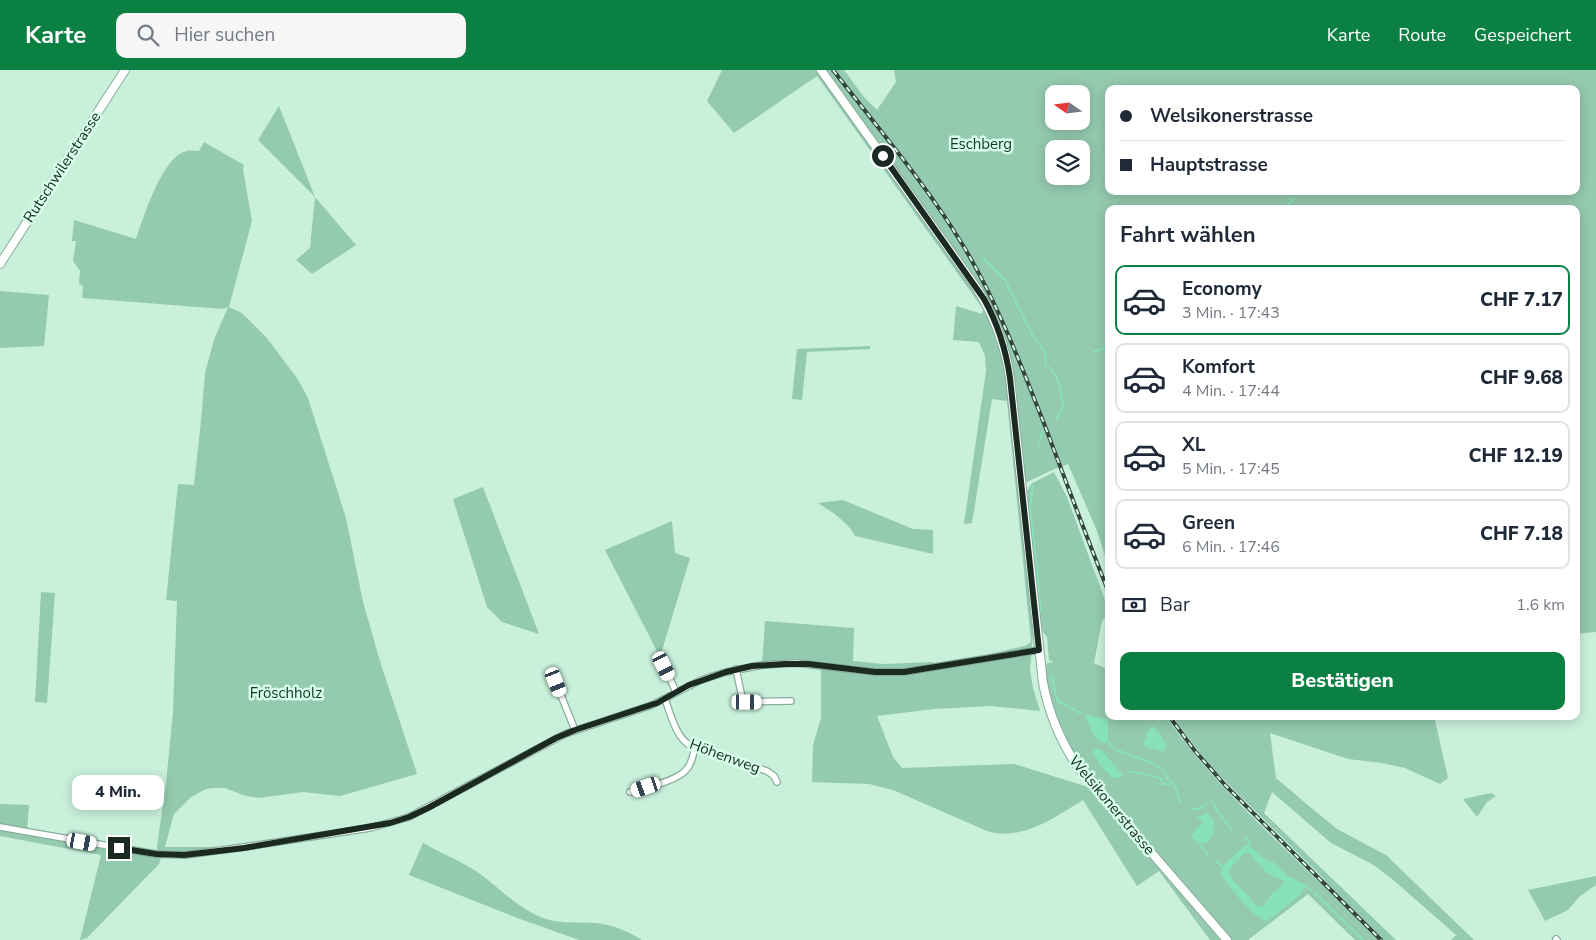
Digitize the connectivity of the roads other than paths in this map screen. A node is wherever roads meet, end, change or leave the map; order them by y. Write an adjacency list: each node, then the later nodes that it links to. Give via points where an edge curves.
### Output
1 (125, 70): 3 (main road, Rutschwilerstrasse)
2 (821, 70): 4 (main road, Welsikonerstrasse, via 980,293 1000,334 1010,378)
3 (0, 264)
4 (1039, 650): 6 (street, via 904,672 796,664); 16 (main road, Welsikonerstrasse, via 1047,702 1072,758)
5 (660, 656): 8 (street)
6 (736, 669): 8 (street); 10 (street, via 743,702)
7 (556, 682): 11 (street)
8 (676, 692): 9 (street)
9 (665, 699): 11 (street); 12 (street, Höhenweg, via 681,737)
10 (791, 702)
11 (575, 730): 15 (street, via 537,747 409,817 370,828 244,848 162,855)
12 (695, 747): 13 (street, Höhenweg, via 767,771); 14 (street, via 683,773)
13 (777, 782)
14 (630, 792)
15 (0, 827)
16 (1227, 940)

